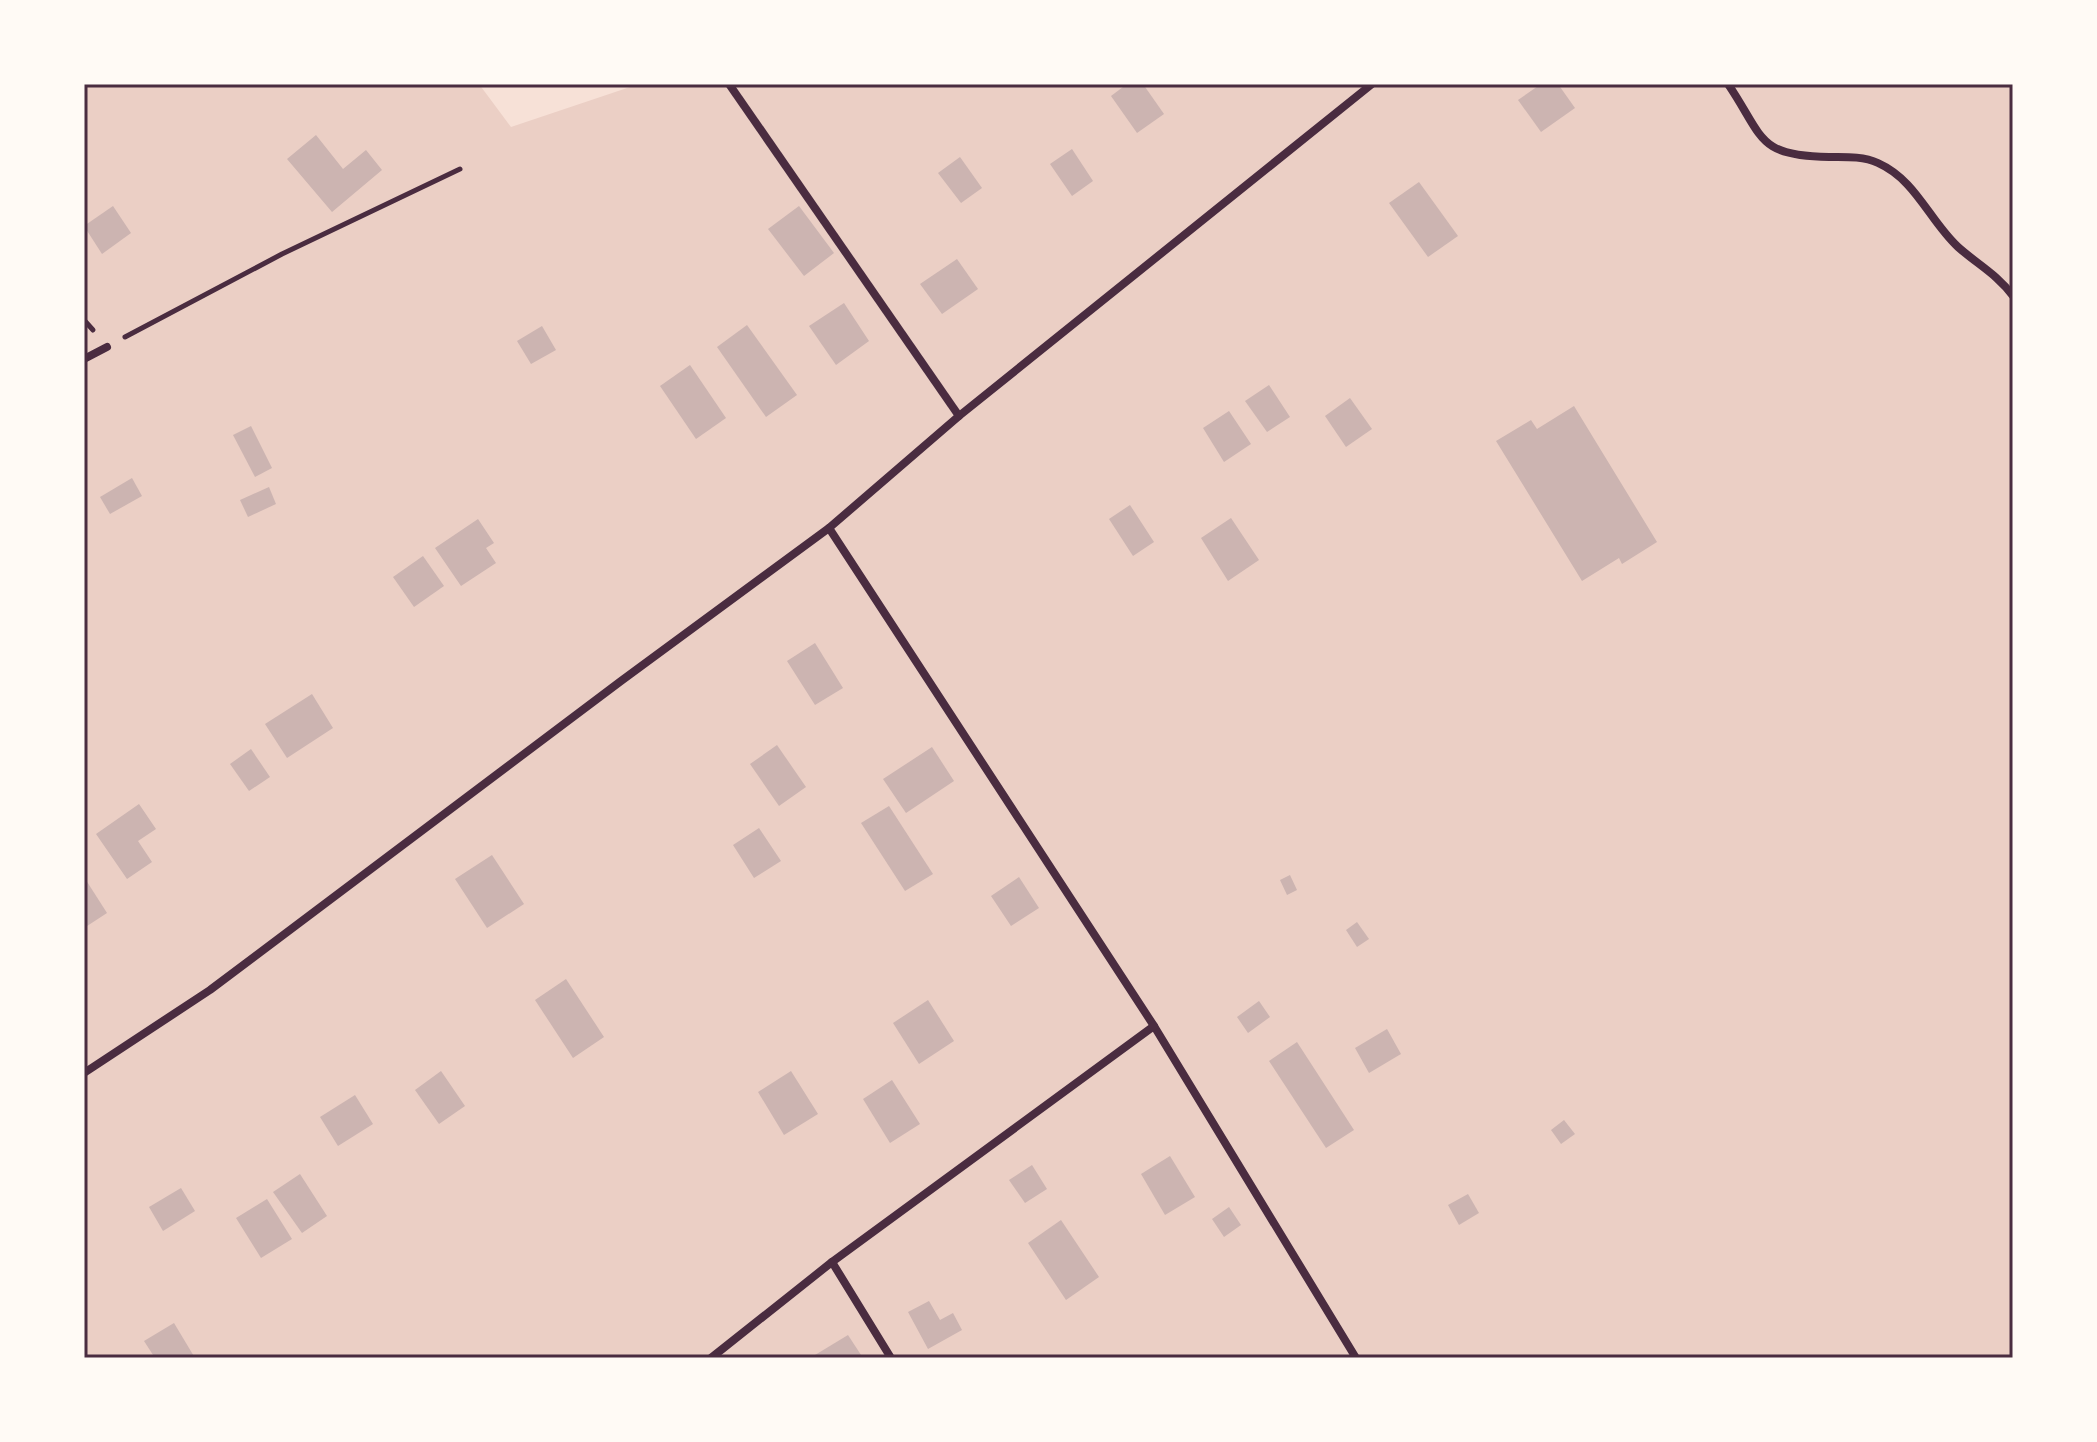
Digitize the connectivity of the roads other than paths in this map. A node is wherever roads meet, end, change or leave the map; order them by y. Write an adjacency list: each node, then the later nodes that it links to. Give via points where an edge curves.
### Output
1 (729, 84): 7 (street)
2 (1372, 84): 7 (street)
3 (1728, 84): 4 (street, via 1749,122 1783,152 1862,159 1889,168 1909,184 1957,246)
4 (2013, 296)
5 (107, 347): 6 (street)
6 (84, 359)
7 (959, 416): 8 (street)
8 (829, 528): 9 (street); 10 (street, via 210,990)
9 (1154, 1026): 11 (street); 14 (street)
10 (84, 1073)
11 (832, 1262): 12 (street); 13 (street)
12 (711, 1358)
13 (891, 1358)
14 (1356, 1358)

